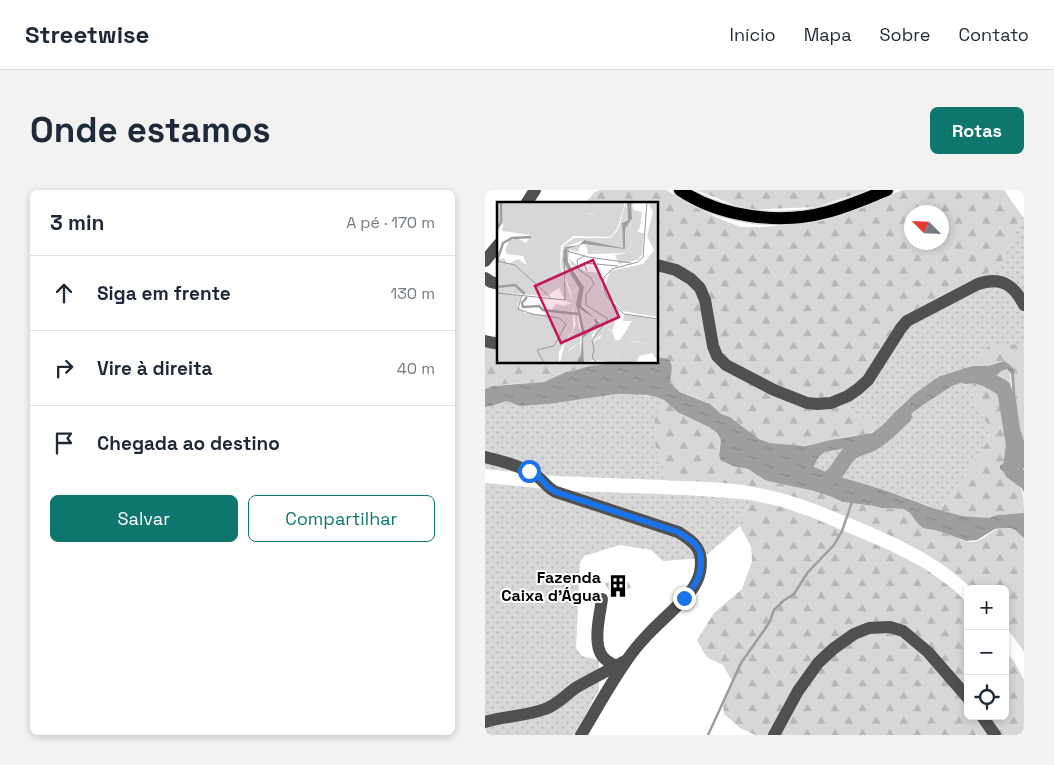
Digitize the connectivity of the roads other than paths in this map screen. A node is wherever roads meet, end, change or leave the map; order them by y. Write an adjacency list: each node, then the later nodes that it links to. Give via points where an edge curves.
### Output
1 (535, 190): 4 (street)
2 (680, 190): 3 (main road, via 702,203 729,212 779,218 826,212)
3 (887, 190)
4 (527, 202)
5 (497, 247): 6 (street)
6 (485, 262)
7 (659, 265): 10 (street, via 676,270 700,288 713,346 726,365 807,403 831,403 848,396 868,380 907,321 978,284 987,281 1006,284)
8 (485, 278): 9 (street)
9 (497, 284)
10 (1024, 305)
11 (485, 457): 13 (street, via 529,471 556,492 678,532 695,544 701,565 697,581)
12 (602, 599): 14 (street, via 597,647 601,656)
13 (627, 660): 14 (street); 18 (street)
14 (616, 666): 17 (street, via 575,688 546,709)
15 (964, 693): 19 (street, via 928,652 903,631 890,627 869,628 833,648 819,663 798,691)
16 (985, 720): 20 (street)
17 (485, 722)
18 (581, 735)
19 (774, 735)
20 (995, 735)

